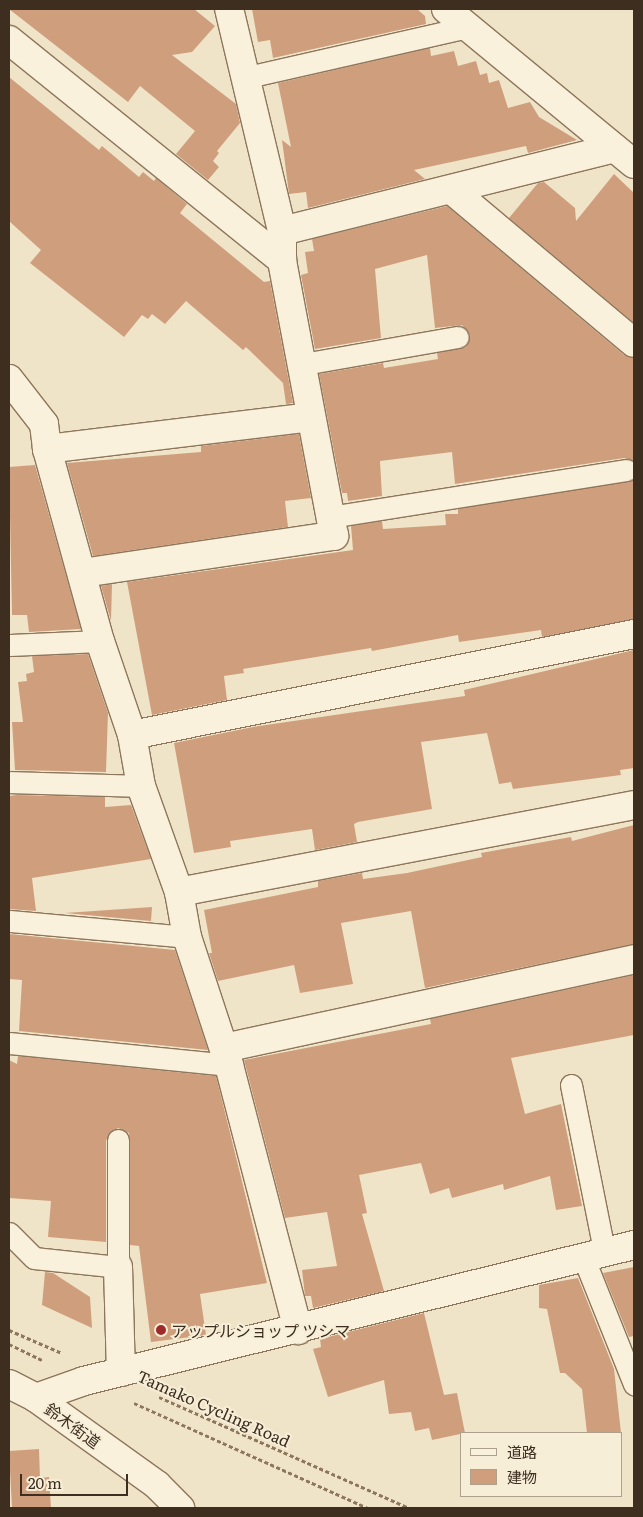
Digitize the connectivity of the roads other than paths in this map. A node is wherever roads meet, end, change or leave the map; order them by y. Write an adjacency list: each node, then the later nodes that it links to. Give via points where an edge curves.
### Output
1 (229, 9): 5 (street)
2 (446, 9): 3 (street)
3 (468, 27): 5 (lane); 6 (street)
4 (9, 40): 9 (street)
5 (248, 77): 8 (street)
6 (624, 156): 7 (street)
7 (453, 191): 8 (street); 11 (street)
8 (282, 231): 9 (street)
9 (282, 260): 12 (street)
10 (458, 337): 12 (lane)
11 (634, 343)
12 (303, 364): 14 (street)
13 (9, 379): 15 (street, via 44,424)
14 (310, 417): 15 (street); 17 (street)
15 (47, 448): 18 (street)
16 (626, 470): 17 (lane)
17 (330, 516): 18 (street, via 334,536)
18 (82, 573): 20 (street)
19 (634, 634): 22 (street)
20 (100, 641): 21 (lane); 22 (street)
21 (9, 645)
22 (132, 735): 24 (street)
23 (9, 782): 24 (lane)
24 (141, 786): 26 (street)
25 (634, 805): 26 (street)
26 (178, 892): 28 (street)
27 (9, 921): 28 (lane)
28 (188, 937): 31 (street)
29 (634, 959): 31 (street)
30 (9, 1043): 31 (lane)
31 (226, 1057): 38 (street)
32 (571, 1085): 36 (lane)
33 (118, 1140): 37 (lane)
34 (9, 1233): 37 (lane, via 34,1258)
35 (634, 1245): 36 (street)
36 (594, 1254): 38 (street); 41 (lane)
37 (118, 1267): 39 (street)
38 (298, 1330): 39 (street)
39 (105, 1376): 42 (street)
40 (9, 1384): 42 (street, 鈴木街道)
41 (634, 1384)
42 (36, 1398): 43 (street, 鈴木街道, via 157,1485)
43 (180, 1508)

